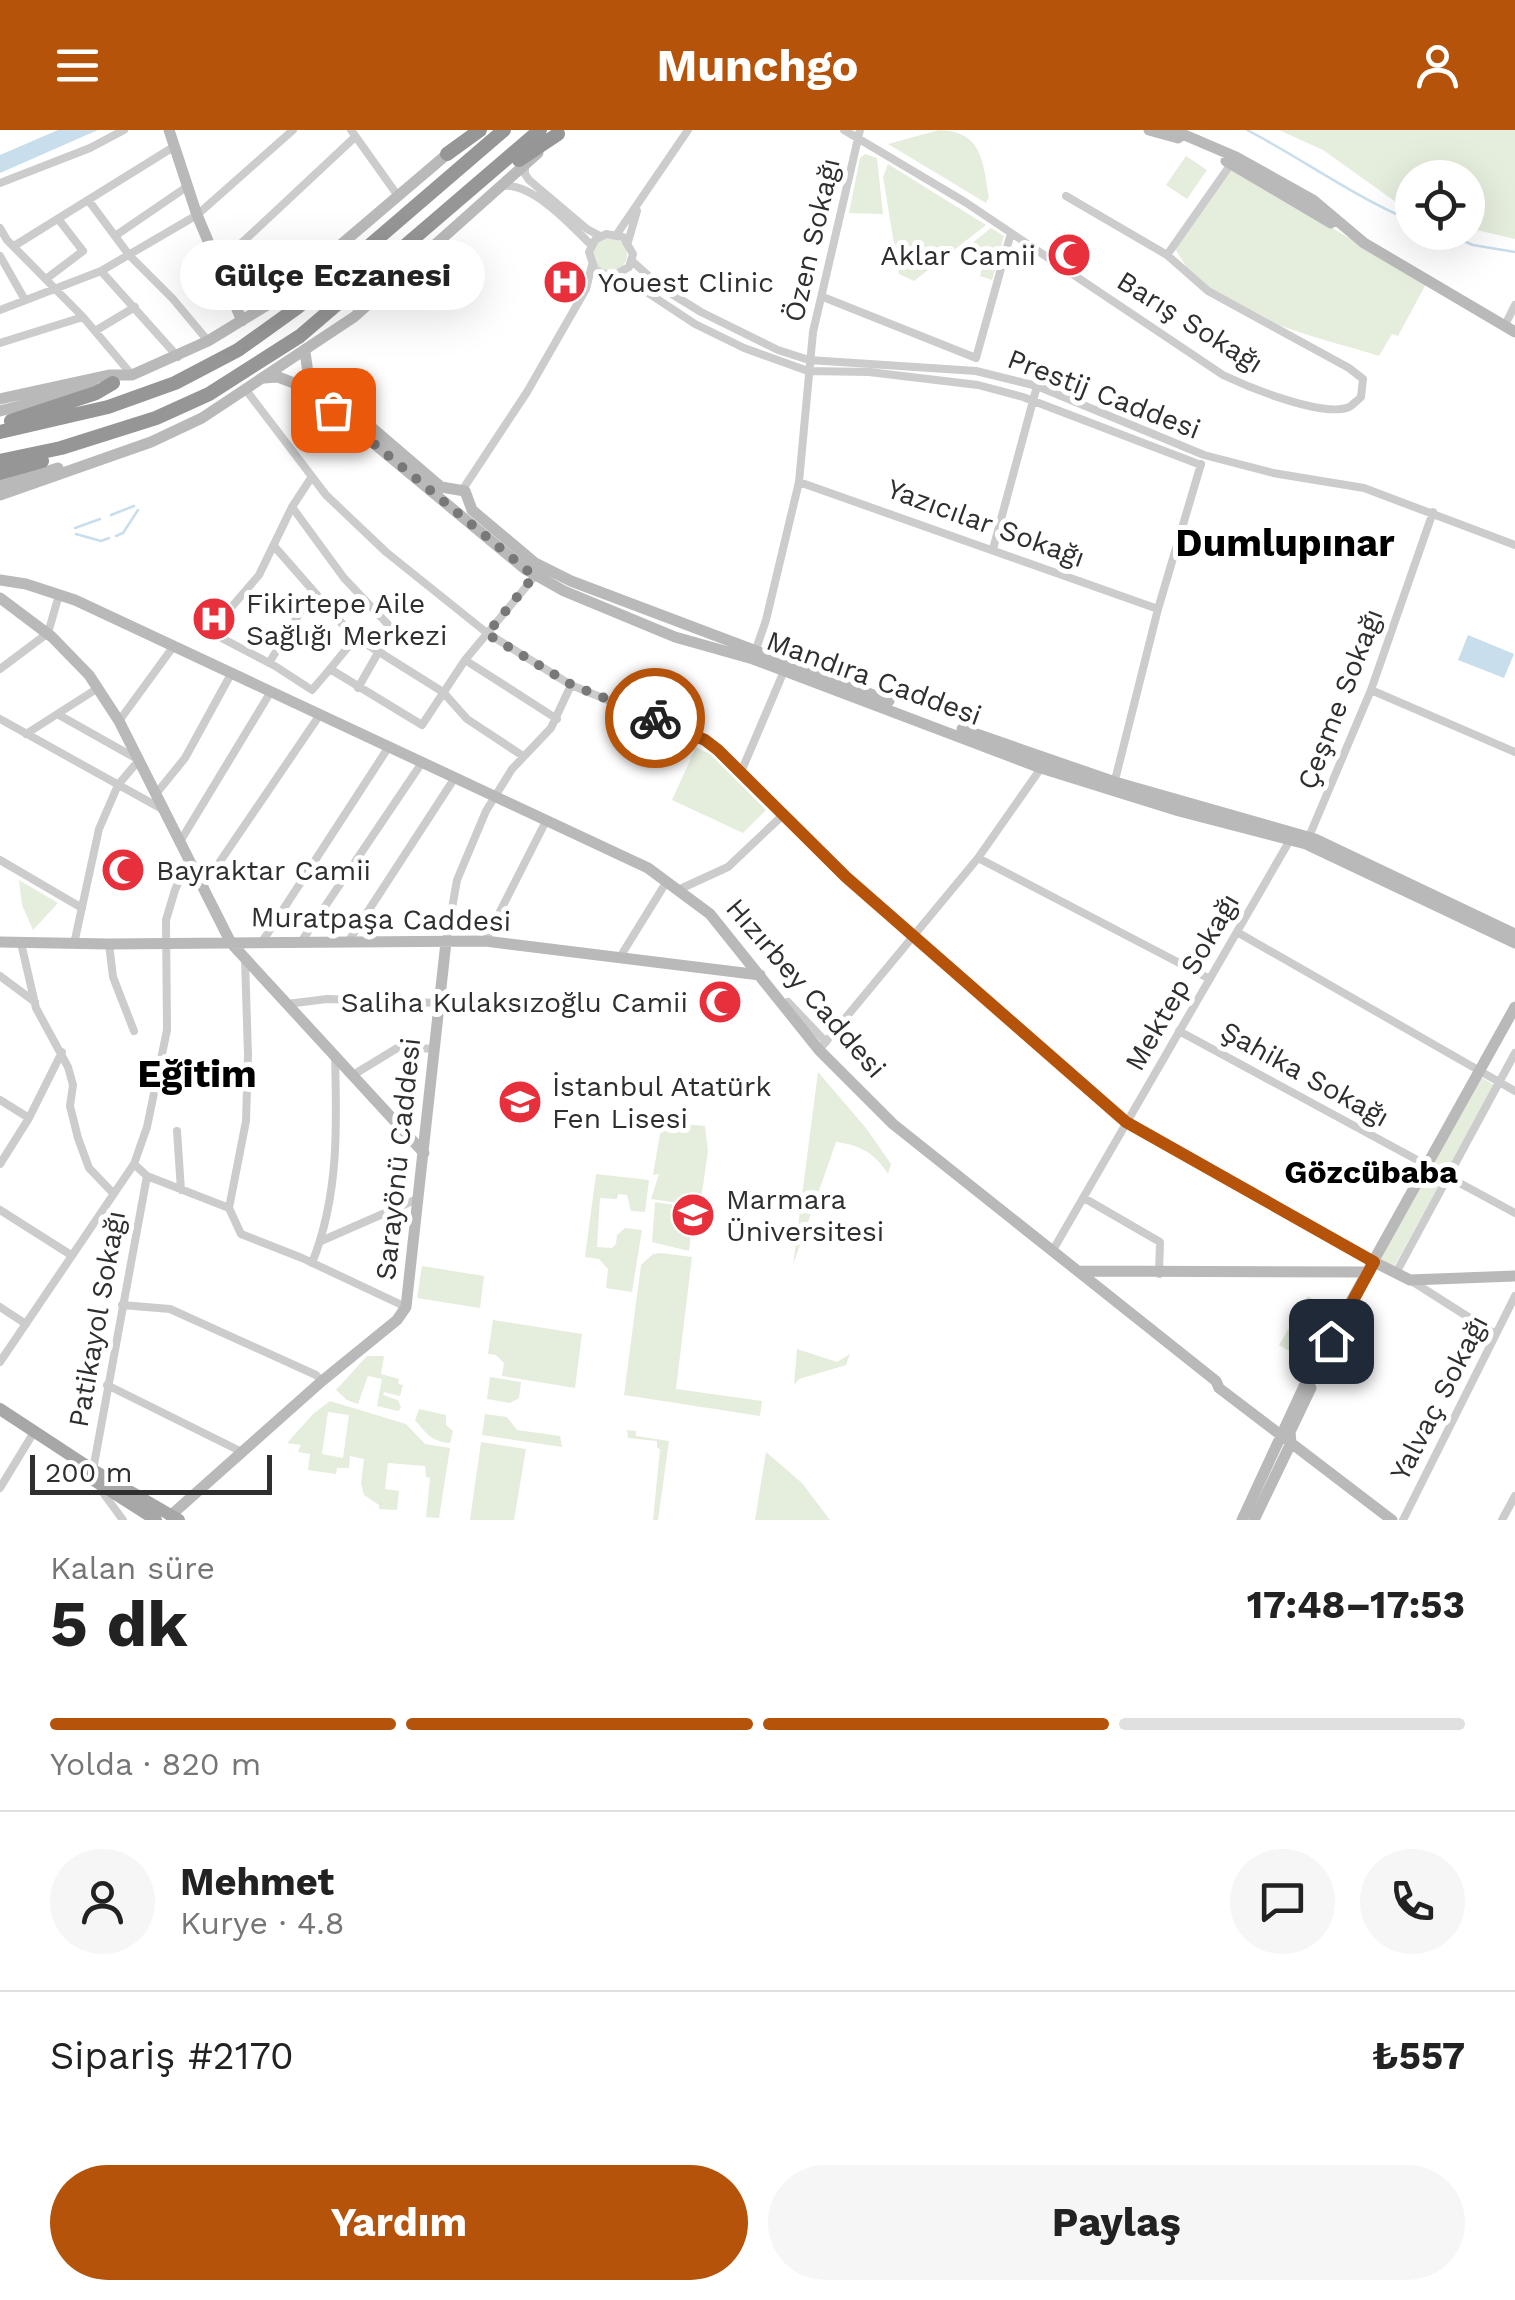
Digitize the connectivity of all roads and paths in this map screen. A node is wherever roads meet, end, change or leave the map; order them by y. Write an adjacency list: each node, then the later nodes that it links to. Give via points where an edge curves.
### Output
1 (124, 130): 18 (street)
2 (169, 130): 14 (street)
3 (293, 130): 25 (street)
4 (477, 130): 15 (highway)
5 (504, 130): 76 (highway, via 298,307 238,350 108,407)
6 (540, 130): 56 (highway)
7 (688, 130): 24 (street)
8 (844, 130): 13 (street, Barış Sokağı)
9 (1149, 130): 16 (street)
10 (1173, 130): 16 (street)
11 (561, 132): 17 (street); 56 (highway, via 515,162 366,291)
12 (353, 134): 21 (street); 40 (street)
13 (859, 134): 28 (street, Barış Sokağı); 47 (street, Özen Sokağı)
14 (174, 146): 19 (street); 23 (street)
15 (447, 154): 21 (street)
16 (1234, 161): 36 (street); 54 (street, via 1312,200 1364,243)
17 (525, 165): 20 (street); 31 (street, via 529,180)
18 (0, 182)
19 (188, 186): 25 (street); 30 (street)
20 (502, 186): 34 (street, via 531,192); 59 (street)
21 (398, 196): 53 (street, via 278,299)
22 (1066, 196): 36 (street)
23 (89, 200): 26 (street); 30 (street)
24 (638, 207): 29 (street); 32 (street)
25 (197, 215): 35 (street); 40 (street)
26 (59, 220): 33 (street); 44 (street, via 83,252)
27 (0, 228): 33 (street)
28 (1011, 232): 36 (street, Barış Sokağı, via 1223,376 1332,410 1362,397 1363,379 1348,368 1208,291); 61 (street)
29 (617, 234): 31 (street); 32 (street)
30 (115, 236): 35 (street)
31 (600, 236): 34 (street)
32 (628, 242): 38 (street)
33 (7, 244): 44 (street)
34 (591, 246): 39 (street)
35 (129, 255): 41 (street); 58 (street)
36 (1167, 255)
37 (0, 256): 48 (street)
38 (632, 261): 43 (street); 62 (street, Prestij Caddesi, via 701,312)
39 (592, 264): 42 (street); 46 (street)
40 (217, 266): 53 (street)
41 (101, 271): 45 (street); 50 (street)
42 (600, 274): 43 (street, Prestij Caddesi); 46 (street)
43 (613, 276): 63 (street, Prestij Caddesi, via 744,348)
44 (46, 279): 45 (street)
45 (55, 289): 48 (street); 52 (street)
46 (586, 289): 84 (street)
47 (823, 297): 61 (street); 62 (street, Özen Sokağı)
48 (24, 300): 51 (street)
49 (1515, 305): 54 (street)
50 (135, 307): 55 (street); 60 (street)
51 (0, 310)
52 (83, 317): 55 (street); 57 (street)
53 (242, 321): 58 (street)
54 (1510, 329)
55 (95, 332): 65 (street)
56 (300, 336): 74 (highway, via 209,394)
57 (0, 342)
58 (208, 342): 60 (street)
59 (305, 352): 66 (street); 84 (street, Mandıra Caddesi, via 308,373 441,487)
60 (178, 357): 65 (street)
61 (976, 358): 64 (street)
62 (809, 360): 63 (street, Özen Sokağı); 64 (street, Prestij Caddesi)
63 (808, 371): 72 (street, Prestij Caddesi, via 978,385); 82 (street, Özen Sokağı)
64 (976, 371): 69 (street, Prestij Caddesi)
65 (132, 375): 67 (street); 71 (street)
66 (264, 378): 70 (street); 87 (street, Mandıra Caddesi, via 306,388)
67 (113, 382): 73 (street); 75 (highway)
68 (0, 384): 71 (street)
69 (1036, 386): 72 (street); 78 (street, Prestij Caddesi)
70 (246, 390): 77 (street, via 202,418); 81 (street)
71 (3, 398)
72 (1033, 400): 78 (street, Prestij Caddesi); 91 (street)
73 (0, 412)
74 (156, 418): 79 (highway); 80 (highway)
75 (0, 424)
76 (0, 432)
77 (122, 453): 83 (street); 85 (street)
78 (1202, 460): 88 (street, Prestij Caddesi, via 1364,488); 97 (street)
79 (0, 462)
80 (0, 473)
81 (311, 478): 86 (street); 99 (street, via 386,552)
82 (799, 482): 91 (street, Yazıcılar Sokağı); 103 (street, Özen Sokağı)
83 (0, 486)
84 (461, 492): 87 (street, via 463,508); 87 (street, via 446,496); 103 (street, Mandıra Caddesi, via 472,510 547,569)
85 (0, 495)
86 (292, 507): 90 (street); 102 (street, via 344,578 396,633)
87 (451, 508): 92 (street, Mandıra Caddesi)
88 (1432, 512): 89 (street, Prestij Caddesi); 113 (street, Çeşme Sokağı)
89 (1515, 544)
90 (274, 546): 94 (street); 105 (street, via 260,574 210,632)
91 (992, 548): 97 (street, Yazıcılar Sokağı)
92 (534, 576): 99 (street); 103 (street, Mandıra Caddesi, via 676,637)
93 (0, 580): 95 (street, Hızırbey Caddesi)
94 (312, 593): 100 (street); 105 (street)
95 (59, 595): 98 (street); 101 (street, Hızırbey Caddesi)
96 (0, 598): 98 (street)
97 (1158, 610): 131 (street)
98 (48, 633): 106 (street); 111 (street)
99 (487, 634): 104 (street); 110 (street)
100 (356, 637): 102 (street); 107 (street)
101 (173, 648): 109 (street, Hızırbey Caddesi); 120 (street)
102 (379, 651): 112 (street); 114 (street)
103 (754, 654): 108 (street, Mandıra Caddesi); 131 (street, Mandıra Caddesi)
104 (465, 660): 114 (street); 118 (street)
105 (268, 663): 107 (street, via 312,690)
106 (0, 669)
107 (330, 669): 112 (street)
108 (784, 671): 127 (street, Mandıra Caddesi); 128 (street)
109 (230, 674): 115 (street, Hızırbey Caddesi); 132 (street, via 185,758)
110 (572, 685): 118 (street); 128 (street, via 705,740)
111 (98, 688): 116 (street); 120 (street)
112 (358, 688): 114 (street, via 422,725)
113 (1371, 690): 123 (street); 139 (street, Çeşme Sokağı)
114 (443, 692): 124 (street, via 467,719)
115 (270, 693): 117 (street, Hızırbey Caddesi); 137 (street)
116 (60, 715): 121 (street); 125 (street)
117 (319, 716): 122 (street, Hızırbey Caddesi); 144 (street)
118 (556, 719): 124 (street)
119 (0, 720): 121 (street)
120 (120, 721): 125 (street)
121 (26, 734): 130 (street)
122 (388, 748): 126 (street, Hızırbey Caddesi); 154 (street)
123 (1515, 752)
124 (523, 756): 133 (street)
125 (139, 760): 130 (street); 132 (street)
126 (421, 764): 129 (street, Hızırbey Caddesi); 155 (street)
127 (1041, 768): 131 (street, Mandıra Caddesi); 141 (street)
128 (741, 772): 135 (street)
129 (454, 779): 133 (street, Hızırbey Caddesi); 156 (street)
130 (118, 785): 134 (street); 146 (street, via 99,829)
131 (1114, 786): 138 (street, Mandıra Caddesi); 139 (street, Mandıra Caddesi)
132 (155, 795): 134 (street)
133 (494, 798): 136 (street, Hızırbey Caddesi); 157 (street, via 457,880)
134 (164, 810): 137 (street)
135 (783, 814): 145 (street, via 728,867); 149 (street)
136 (546, 822): 143 (street, Hızırbey Caddesi); 150 (street)
137 (181, 840): 140 (street)
138 (1290, 840): 139 (street, Mandıra Caddesi); 147 (street, Mektep Sokağı)
139 (1307, 840): 148 (street, Mandıra Caddesi); 158 (street, Mandıra Caddesi)
140 (190, 858): 144 (street); 152 (street, via 170,905)
141 (978, 858): 149 (street); 166 (street)
142 (0, 860): 146 (street)
143 (668, 881): 145 (street, Hızırbey Caddesi); 162 (street)
144 (202, 888): 153 (street)
145 (680, 890): 164 (street, Hızırbey Caddesi, via 710,914)
146 (82, 908): 160 (street)
147 (1238, 932): 166 (street, Mektep Sokağı); 180 (street)
148 (1515, 934)
149 (914, 938): 175 (street); 186 (street)
150 (485, 941): 157 (street, Muratpaşa Caddesi); 162 (street, Muratpaşa Caddesi)
151 (0, 942): 159 (street, Muratpaşa Caddesi)
152 (166, 942): 153 (street, Muratpaşa Caddesi); 161 (street, Muratpaşa Caddesi); 190 (street, via 166,1030)
153 (231, 942): 154 (street, Muratpaşa Caddesi); 163 (street)
154 (262, 942): 155 (street, Muratpaşa Caddesi)
155 (301, 942): 156 (street, Muratpaşa Caddesi)
156 (348, 942): 157 (street, Muratpaşa Caddesi)
157 (446, 942): 170 (street, Sarayönü Caddesi)
158 (1515, 942)
159 (21, 943): 160 (street, Muratpaşa Caddesi); 167 (street, Patikayol Sokağı)
160 (74, 944): 161 (street, Muratpaşa Caddesi)
161 (109, 944): 173 (street)
162 (620, 956): 164 (street, Muratpaşa Caddesi)
163 (245, 958): 169 (street); 198 (street, via 246,1121)
164 (757, 974): 172 (street, Hızırbey Caddesi); 175 (street, Hızırbey Caddesi)
165 (0, 976): 167 (street)
166 (1210, 978): 174 (street, Mektep Sokağı)
167 (35, 1002): 177 (street, Patikayol Sokağı)
168 (788, 1002): 175 (street, Hızırbey Caddesi)
169 (287, 1004): 170 (street); 179 (street)
170 (440, 1004): 176 (street, Sarayönü Caddesi)
171 (1515, 1006): 180 (street)
172 (780, 1008)
173 (134, 1031)
174 (1179, 1031): 186 (street, Mektep Sokağı); 191 (street, Şahika Sokağı)
175 (822, 1046): 202 (street, Hızırbey Caddesi, via 893,1124)
176 (435, 1049): 181 (street, via 399,1047); 188 (street, Sarayönü Caddesi)
177 (62, 1052): 185 (street); 195 (street, Patikayol Sokağı, via 84,1153)
178 (1515, 1053): 182 (street)
179 (335, 1056): 181 (street); 201 (street, via 332,1199)
180 (1479, 1071): 182 (street); 191 (street)
181 (353, 1074): 188 (street)
182 (1499, 1083): 183 (street); 193 (street)
183 (1515, 1092)
184 (0, 1100): 185 (street)
185 (29, 1118): 189 (street)
186 (1126, 1122): 197 (street, Mektep Sokağı); 205 (street)
187 (177, 1131): 194 (street)
188 (424, 1153): 196 (street, Sarayönü Caddesi)
189 (0, 1164)
190 (134, 1164): 192 (street); 195 (street)
191 (1427, 1166): 193 (street, Şahika Sokağı); 205 (street)
192 (146, 1176): 194 (street); 212 (street, Patikayol Sokağı)
193 (1448, 1177): 200 (street, Şahika Sokağı); 208 (street)
194 (182, 1190): 198 (street)
195 (114, 1193): 203 (street)
196 (420, 1198): 201 (street); 214 (street, Sarayönü Caddesi)
197 (1084, 1198): 202 (street, Mektep Sokağı); 207 (street, via 1160,1242)
198 (229, 1208): 204 (street, via 240,1234)
199 (0, 1210): 203 (street)
200 (1515, 1212)
201 (321, 1240): 204 (street)
202 (1053, 1250): 206 (street, Hızırbey Caddesi)
203 (71, 1255): 215 (street)
204 (312, 1262): 214 (street)
205 (1369, 1270): 207 (street); 208 (street); 223 (street)
206 (1082, 1272): 207 (street); 223 (street, Hızırbey Caddesi)
207 (1159, 1273)
208 (1396, 1273): 210 (street)
209 (1515, 1276): 210 (street)
210 (1410, 1280): 216 (street)
211 (1515, 1296): 216 (street, Yalvaç Sokağı)
212 (122, 1305): 218 (street, via 170,1309); 219 (street, Patikayol Sokağı)
213 (0, 1306): 215 (street)
214 (406, 1307): 218 (street, Sarayönü Caddesi)
215 (26, 1324): 217 (street)
216 (1495, 1334): 237 (street, Yalvaç Sokağı)
217 (0, 1362)
218 (322, 1381): 224 (street, Sarayönü Caddesi)
219 (107, 1385): 224 (street); 226 (street, Patikayol Sokağı)
220 (0, 1409): 222 (main road)
221 (0, 1418): 222 (main road)
222 (32, 1435): 226 (main road); 227 (street)
223 (1287, 1435): 225 (street, Hızırbey Caddesi); 225 (street, Hızırbey Caddesi); 234 (street); 235 (street)
224 (244, 1453): 231 (street, Sarayönü Caddesi)
225 (1335, 1474): 236 (street, Hızırbey Caddesi)
226 (92, 1475): 228 (main road); 230 (main road); 232 (street)
227 (0, 1488)
228 (132, 1492): 230 (main road); 231 (main road)
229 (1515, 1496): 238 (street)
230 (136, 1507): 232 (street); 233 (main road)
231 (174, 1518)
232 (126, 1520)
233 (156, 1520)
234 (1242, 1520)
235 (1254, 1520)
236 (1392, 1520)
237 (1402, 1520)
238 (1502, 1520)

